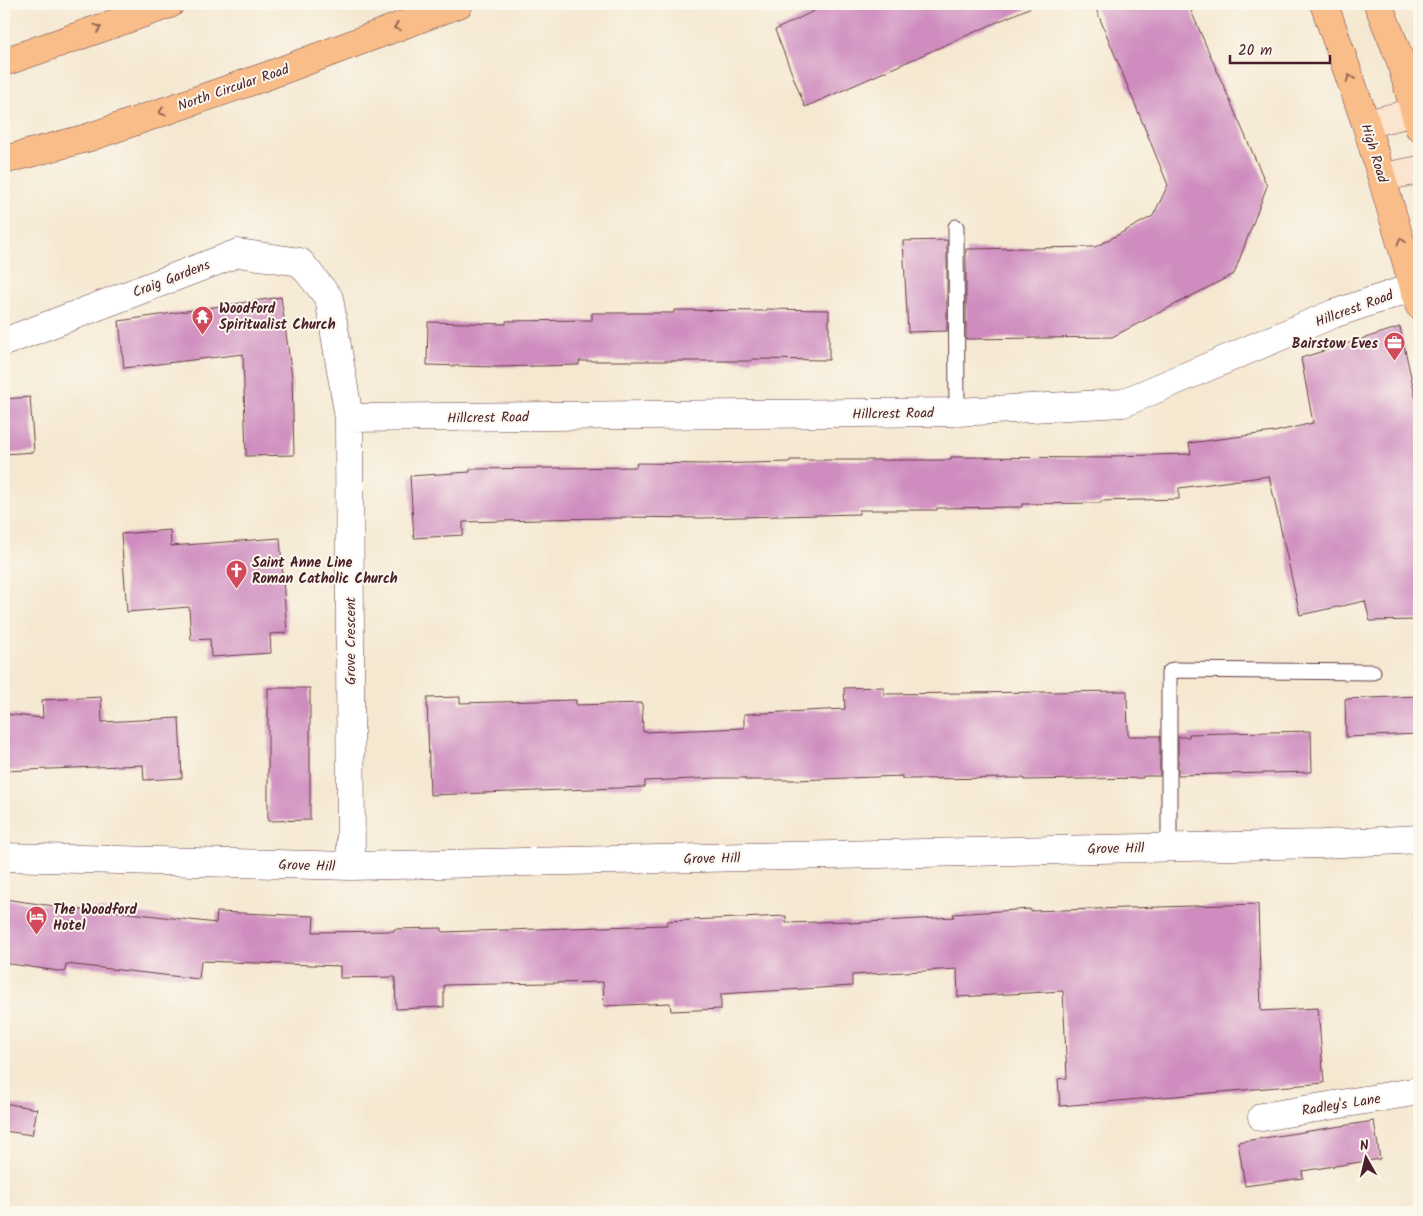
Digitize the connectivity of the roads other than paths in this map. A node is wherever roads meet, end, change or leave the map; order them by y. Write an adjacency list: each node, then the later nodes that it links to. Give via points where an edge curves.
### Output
1 (170, 4): 5 (main road, one-way to 1)
2 (459, 4): 10 (main road, North Circular Road, one-way to 10, via 264,77)
3 (1324, 4): 9 (main road, High Road, one-way to 3)
4 (1378, 4): 8 (main road)
5 (52, 44): 6 (main road); 7 (main road)
6 (4, 54)
7 (4, 62)
8 (1418, 117): 9 (main road)
9 (1366, 124): 14 (main road, High Road)
10 (87, 138): 11 (main road, North Circular Road); 12 (main road)
11 (4, 160)
12 (4, 169)
13 (1419, 170): 14 (main road)
14 (1383, 177): 16 (main road, High Road, one-way to 14)
15 (956, 227): 19 (lane)
16 (1417, 296): 19 (street, Hillcrest Road, via 1333,314 1123,403)
17 (329, 298): 18 (street, Craig Gardens, via 300,262 238,253); 20 (street, Grove Crescent)
18 (4, 342)
19 (957, 412): 20 (street, Hillcrest Road)
20 (348, 418): 25 (street, Grove Crescent)
21 (1373, 672): 23 (lane, via 1173,670 1169,673)
22 (1419, 839): 23 (street, Grove Hill)
23 (1169, 847): 25 (street, Grove Hill)
24 (4, 857): 25 (street, Grove Hill)
25 (352, 866)
26 (1419, 1091): 27 (street, Radley's Lane)
27 (1262, 1117)

